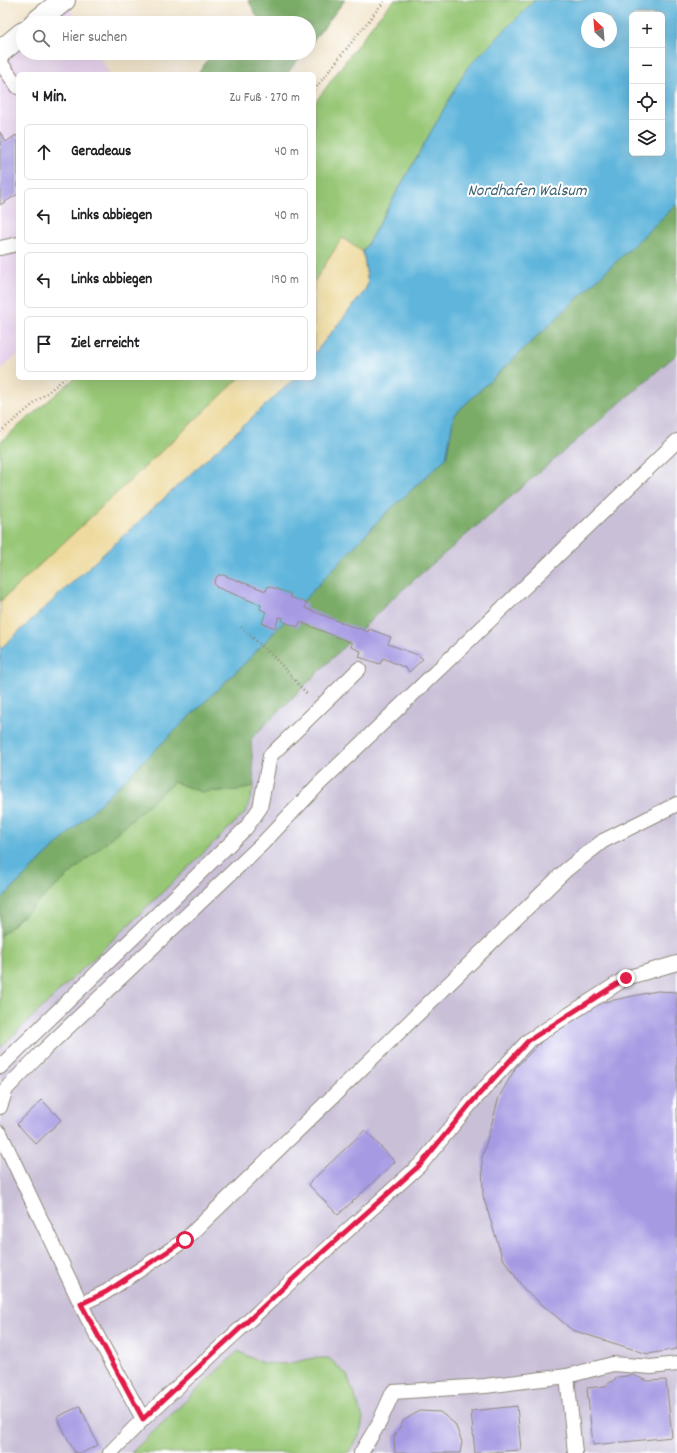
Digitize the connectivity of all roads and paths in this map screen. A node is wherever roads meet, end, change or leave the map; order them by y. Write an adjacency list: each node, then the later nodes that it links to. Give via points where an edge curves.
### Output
1 (64, 0): 3 (street)
2 (385, 0): 8 (path)
3 (44, 16)
4 (16, 39): 5 (street)
5 (0, 52)
6 (0, 62): 7 (lane)
7 (16, 84)
8 (316, 87)
9 (16, 244): 10 (lane)
10 (0, 248)
11 (63, 380): 12 (path)
12 (0, 432)
13 (677, 441): 19 (lane, via 320,783)
14 (242, 626): 16 (path)
15 (359, 669): 18 (lane, via 270,756 260,808)
16 (298, 683)
17 (677, 804): 26 (lane, via 603,841 566,870 185,1240 106,1292)
18 (246, 828): 19 (lane); 21 (lane)
19 (262, 844): 22 (lane)
20 (677, 963): 29 (lane, via 626,978 528,1041 472,1102 421,1164)
21 (1, 1063): 22 (lane)
22 (18, 1076): 23 (lane)
23 (3, 1088): 24 (lane)
24 (0, 1107)
25 (0, 1133): 26 (lane)
26 (81, 1304): 29 (lane)
27 (677, 1364): 28 (lane, via 651,1367 613,1364)
28 (567, 1376): 31 (lane, via 485,1386 393,1392 379,1423); 32 (lane)
29 (143, 1419): 30 (lane)
30 (110, 1453)
31 (361, 1453)
32 (575, 1453)

